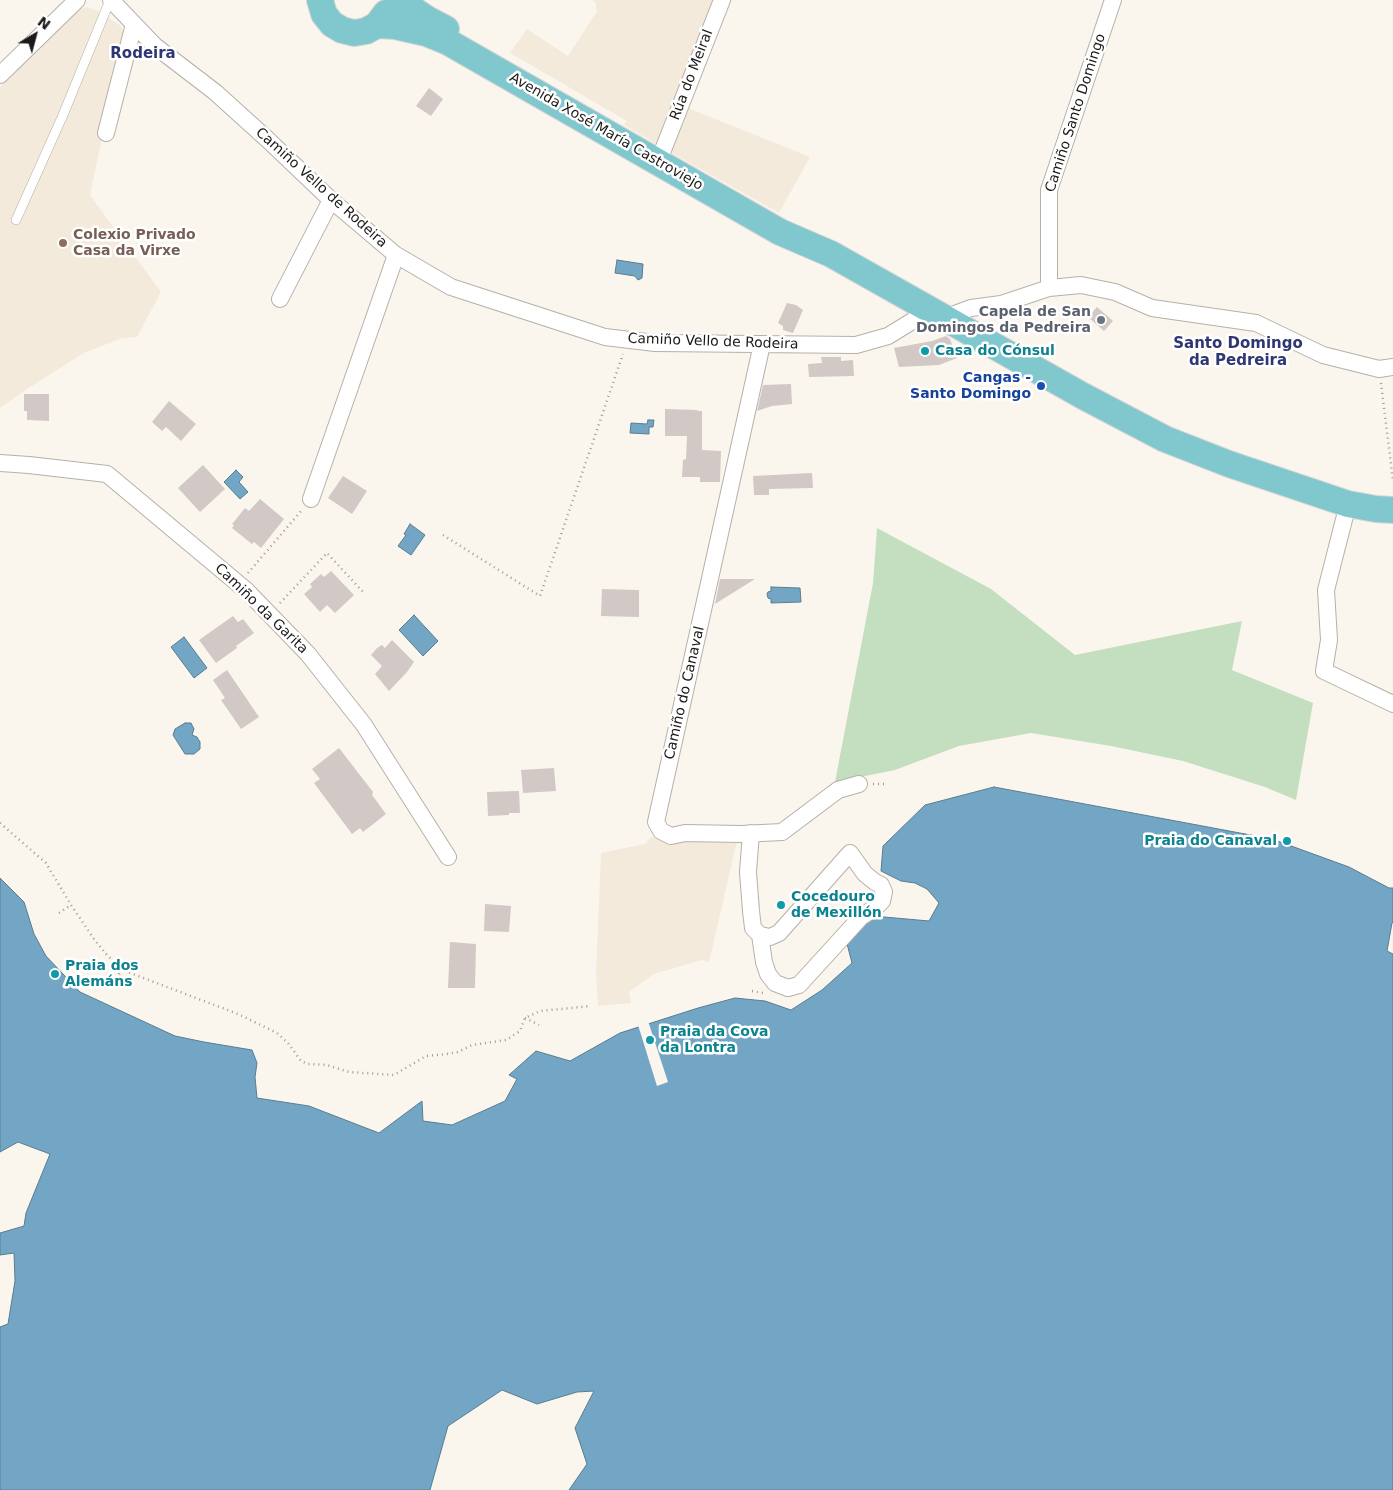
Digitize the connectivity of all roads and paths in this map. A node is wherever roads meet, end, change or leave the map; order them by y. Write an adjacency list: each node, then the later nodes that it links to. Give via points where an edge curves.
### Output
1 (77, 0): 10 (street)
2 (111, 0): 8 (street, Camiño Vello de Rodeira); 15 (lane)
3 (320, 0): 9 (main road, via 324,14 342,30 354,33)
4 (390, 0): 9 (main road, via 385,16)
5 (399, 0): 11 (main road, Avenida Xosé María Castroviejo)
6 (722, 0): 13 (street, Rúa do Meiral)
7 (1113, 0): 18 (street, Camiño Santo Domingo, via 1049,190)
8 (134, 24): 12 (street); 14 (street, Camiño Vello de Rodeira, via 155,46 215,92)
9 (377, 25): 11 (main road, Avenida Xosé María Castroviejo, via 426,32)
10 (0, 75)
11 (560, 99): 13 (main road, Avenida Xosé María Castroviejo)
12 (106, 133)
13 (649, 147): 16 (main road, Avenida Xosé María Castroviejo, via 780,232); 16 (main road, Avenida Xosé María Castroviejo, via 702,179 716,181 782,218)
14 (331, 200): 17 (street, Camiño Vello de Rodeira); 19 (street)
15 (16, 220)
16 (831, 254): 20 (main road, Avenida Xosé María Castroviejo)
17 (396, 255): 21 (street, Camiño Vello de Rodeira, via 451,287 575,328); 26 (street)
18 (1049, 288): 20 (street, Camiño Vello de Rodeira); 23 (street, Camiño Vello de Rodeira, via 1080,284 1115,292 1152,308 1256,323 1323,355)
19 (280, 300)
20 (944, 318): 22 (street, Camiño Vello de Rodeira, via 914,320 888,336 856,345); 27 (main road, Avenida Xosé María Castroviejo, via 1165,440)
21 (628, 341): 22 (street, Camiño Vello de Rodeira); 29 (path, via 540,596)
22 (762, 344): 36 (street, Camiño do Canaval, via 656,822 661,832 671,836)
23 (1386, 368): 25 (path)
24 (0, 463): 30 (street, Camiño da Garita, via 108,474)
25 (1393, 481)
26 (311, 499): 30 (path)
27 (1348, 504): 28 (main road, Avenida Xosé María Castroviejo); 33 (street, via 1326,590 1329,640 1324,671)
28 (1388, 513)
29 (443, 535)
30 (238, 584): 32 (street, Camiño da Garita)
31 (364, 593): 32 (path, via 327,553)
32 (269, 614): 37 (street, Camiño da Garita, via 308,654 364,725)
33 (1393, 704)
34 (859, 784): 36 (street, Camiño do Canaval, via 838,790 782,832)
35 (0, 823): 38 (path, via 46,863)
36 (751, 833): 40 (street, via 748,872 751,912 753,928)
37 (448, 857)
38 (71, 905): 39 (path); 42 (path, via 107,955)
39 (59, 912)
40 (760, 935): 40 (street, via 770,937 779,933 850,853 884,892 882,901 860,917 799,985 788,988 775,983 764,962)
41 (127, 960): 42 (path)
42 (122, 968): 43 (path); 45 (path, via 277,1033 301,1061 349,1072 394,1075 426,1056 506,1040 520,1031)
43 (114, 983)
44 (591, 1006): 45 (path, via 540,1012)
45 (525, 1018): 46 (path)
46 (539, 1025)

